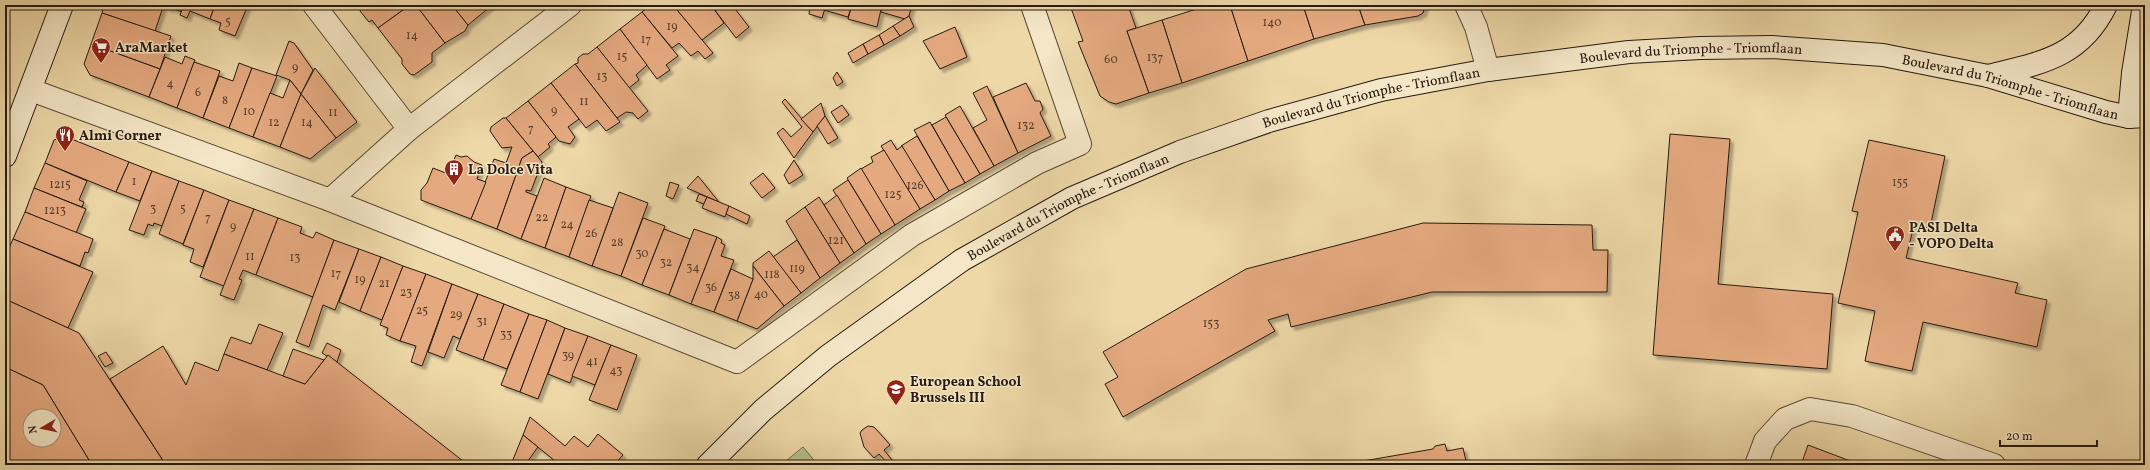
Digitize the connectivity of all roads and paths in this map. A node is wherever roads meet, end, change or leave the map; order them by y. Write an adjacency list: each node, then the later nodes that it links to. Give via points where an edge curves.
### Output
1 (62, 5): 10 (street)
2 (314, 5): 12 (street)
3 (570, 5): 12 (street)
4 (1032, 5): 14 (street, via 1080,144 1038,164 912,235 737,362)
5 (1466, 5): 8 (street, via 1476,27)
6 (2106, 5): 9 (street, via 2100,19 2079,43 2059,56)
7 (2144, 5): 11 (street, via 2133,73)
8 (1488, 70): 9 (street, Boulevard du Triomphe - Triomflaan, via 1629,52 1772,47 1883,55); 15 (street, Boulevard du Triomphe - Triomflaan, via 1381,90 1268,121 1180,152 1072,198 962,260 900,302 828,356 769,405)
9 (1988, 76): 11 (street, Boulevard du Triomphe - Triomflaan)
10 (31, 90): 13 (street); 14 (street)
11 (2140, 121)
12 (409, 129): 14 (street)
13 (5, 156)
14 (330, 200)
15 (708, 465)
16 (1756, 465): 17 (street, via 1765,441 1785,419 1810,410 1852,416)
17 (1994, 465)

